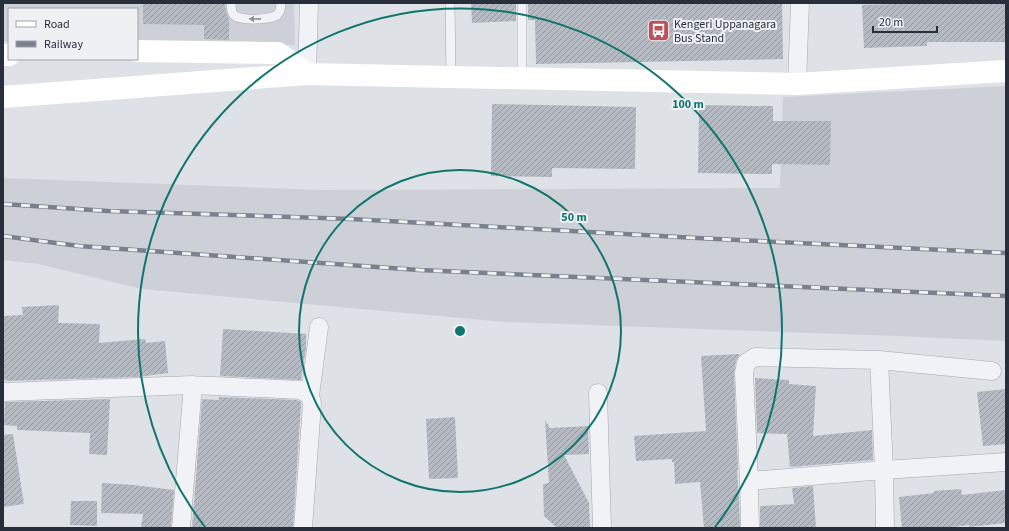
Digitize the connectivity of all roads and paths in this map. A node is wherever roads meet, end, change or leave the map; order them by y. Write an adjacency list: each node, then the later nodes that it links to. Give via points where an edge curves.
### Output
1 (231, 3): 2 (lane, one-way to 1, via 277,15 255,20 232,14)
2 (281, 3)
3 (309, 3): 9 (street)
4 (450, 3): 10 (lane)
5 (522, 3): 11 (lane)
6 (800, 3): 12 (street)
7 (138, 51): 9 (street, via 278,53)
8 (1006, 72): 12 (street)
9 (307, 74): 10 (street); 13 (street)
10 (451, 76): 11 (street)
11 (522, 78): 12 (street)
12 (797, 84)
13 (3, 97)
14 (319, 327): 20 (street)
15 (879, 360): 16 (street); 22 (street); 23 (street, via 755,357 746,363 744,373)
16 (992, 371)
17 (192, 385): 18 (street); 20 (street, via 300,390); 24 (street)
18 (3, 392)
19 (598, 393): 26 (street)
20 (310, 395): 25 (street, via 312,404)
21 (1006, 462): 22 (street)
22 (884, 470): 23 (street); 28 (street)
23 (749, 481): 27 (street)
24 (181, 528)
25 (303, 528)
26 (602, 528)
27 (750, 528)
28 (885, 528)

